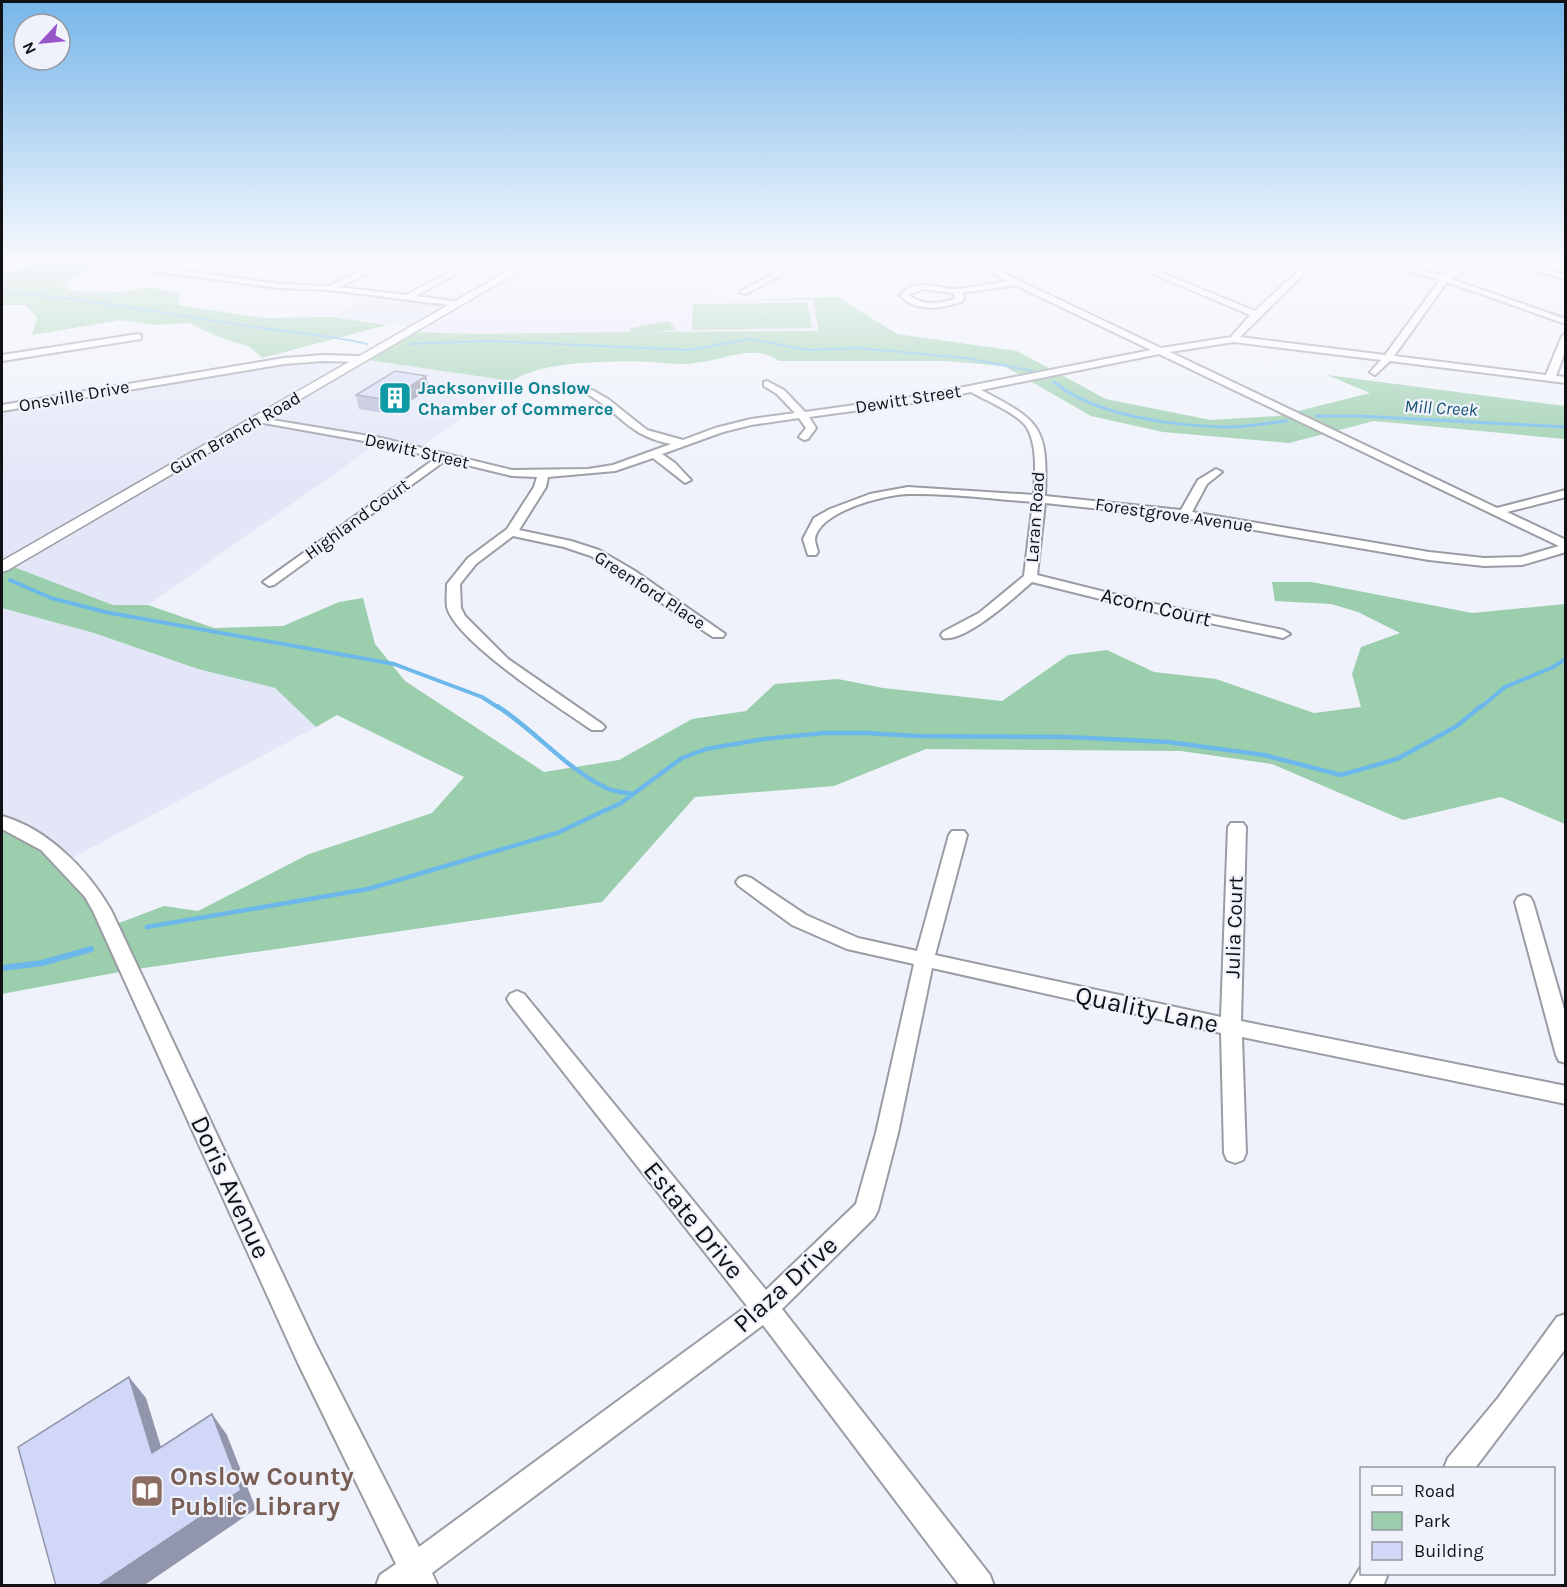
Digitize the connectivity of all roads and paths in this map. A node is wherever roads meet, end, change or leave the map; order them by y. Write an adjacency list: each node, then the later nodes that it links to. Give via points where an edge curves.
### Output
1 (401, 336): 11 (main road, Gum Branch Road)
2 (1129, 336): 8 (street, Forestgrove Avenue)
3 (1236, 336): 7 (street)
4 (1402, 336): 10 (street)
5 (1566, 336): 13 (street)
6 (138, 337): 9 (street)
7 (1234, 339): 8 (street, Dewitt Street); 10 (street, Dewitt Street)
8 (1160, 351): 16 (street, Dewitt Street); 30 (street, Forestgrove Avenue)
9 (2, 358)
10 (1388, 358): 12 (street); 13 (street, Dewitt Street)
11 (361, 359): 18 (street, Onsville Drive, via 284,361); 20 (main road, Gum Branch Road)
12 (1375, 372)
13 (1550, 378): 14 (street, Dewitt Street)
14 (1566, 380)
15 (767, 384): 19 (street, via 782,391)
16 (973, 389): 19 (street, Dewitt Street); 29 (street, Laran Road, via 1030,424 1038,441)
17 (592, 393): 22 (street, via 638,429 656,438)
18 (2, 408)
19 (802, 415): 21 (street, via 811,428); 22 (street, Dewitt Street, via 751,422)
20 (258, 419): 24 (street, Dewitt Street); 35 (main road, Gum Branch Road)
21 (804, 437)
22 (685, 444): 23 (street, Dewitt Street)
23 (656, 455): 26 (street, Dewitt Street, via 615,468); 27 (street)
24 (445, 456): 26 (street, Dewitt Street, via 512,473); 37 (street, Highland Court)
25 (1216, 472): 31 (street, via 1202,482)
26 (543, 474): 32 (street, via 535,497)
27 (685, 480)
28 (1566, 493): 30 (street)
29 (1040, 499): 31 (street, Forestgrove Avenue); 34 (street, Forestgrove Avenue, via 908,490 870,497 818,521 809,538); 36 (street, Laran Road)
30 (1495, 512): 33 (street, Forestgrove Avenue)
31 (1185, 514): 33 (street, Forestgrove Avenue, via 1484,562 1522,561)
32 (511, 532): 38 (street, Greenford Place, via 595,553); 41 (street, via 472,561 453,584 454,608 459,618 503,662)
33 (1566, 546)
34 (812, 552)
35 (2, 567)
36 (1030, 577): 39 (street, Acorn Court, via 1144,606); 40 (street, Laran Road, via 984,615)
37 (269, 582)
38 (718, 634)
39 (1283, 634)
40 (948, 635)
41 (597, 727)
42 (2, 822): 56 (street, Doris Avenue, via 47,846 91,892 102,910 307,1354)
43 (1238, 827): 49 (street, Julia Court)
44 (958, 835): 47 (street, Plaza Drive)
45 (745, 882): 47 (street, Quality Lane, via 799,920 854,944)
46 (1524, 902): 50 (street)
47 (924, 961): 49 (street, Quality Lane); 53 (street, Plaza Drive, via 866,1210)
48 (517, 999): 53 (street, Estate Drive)
49 (1231, 1027): 51 (street, Quality Lane); 52 (street, Julia Court)
50 (1566, 1055)
51 (1566, 1095)
52 (1236, 1153)
53 (765, 1308): 56 (street, Plaza Drive); 58 (street, Estate Drive)
54 (1566, 1326): 55 (street)
55 (1459, 1467)
56 (419, 1576): 57 (street, Plaza Drive)
57 (391, 1586)
58 (979, 1586)

